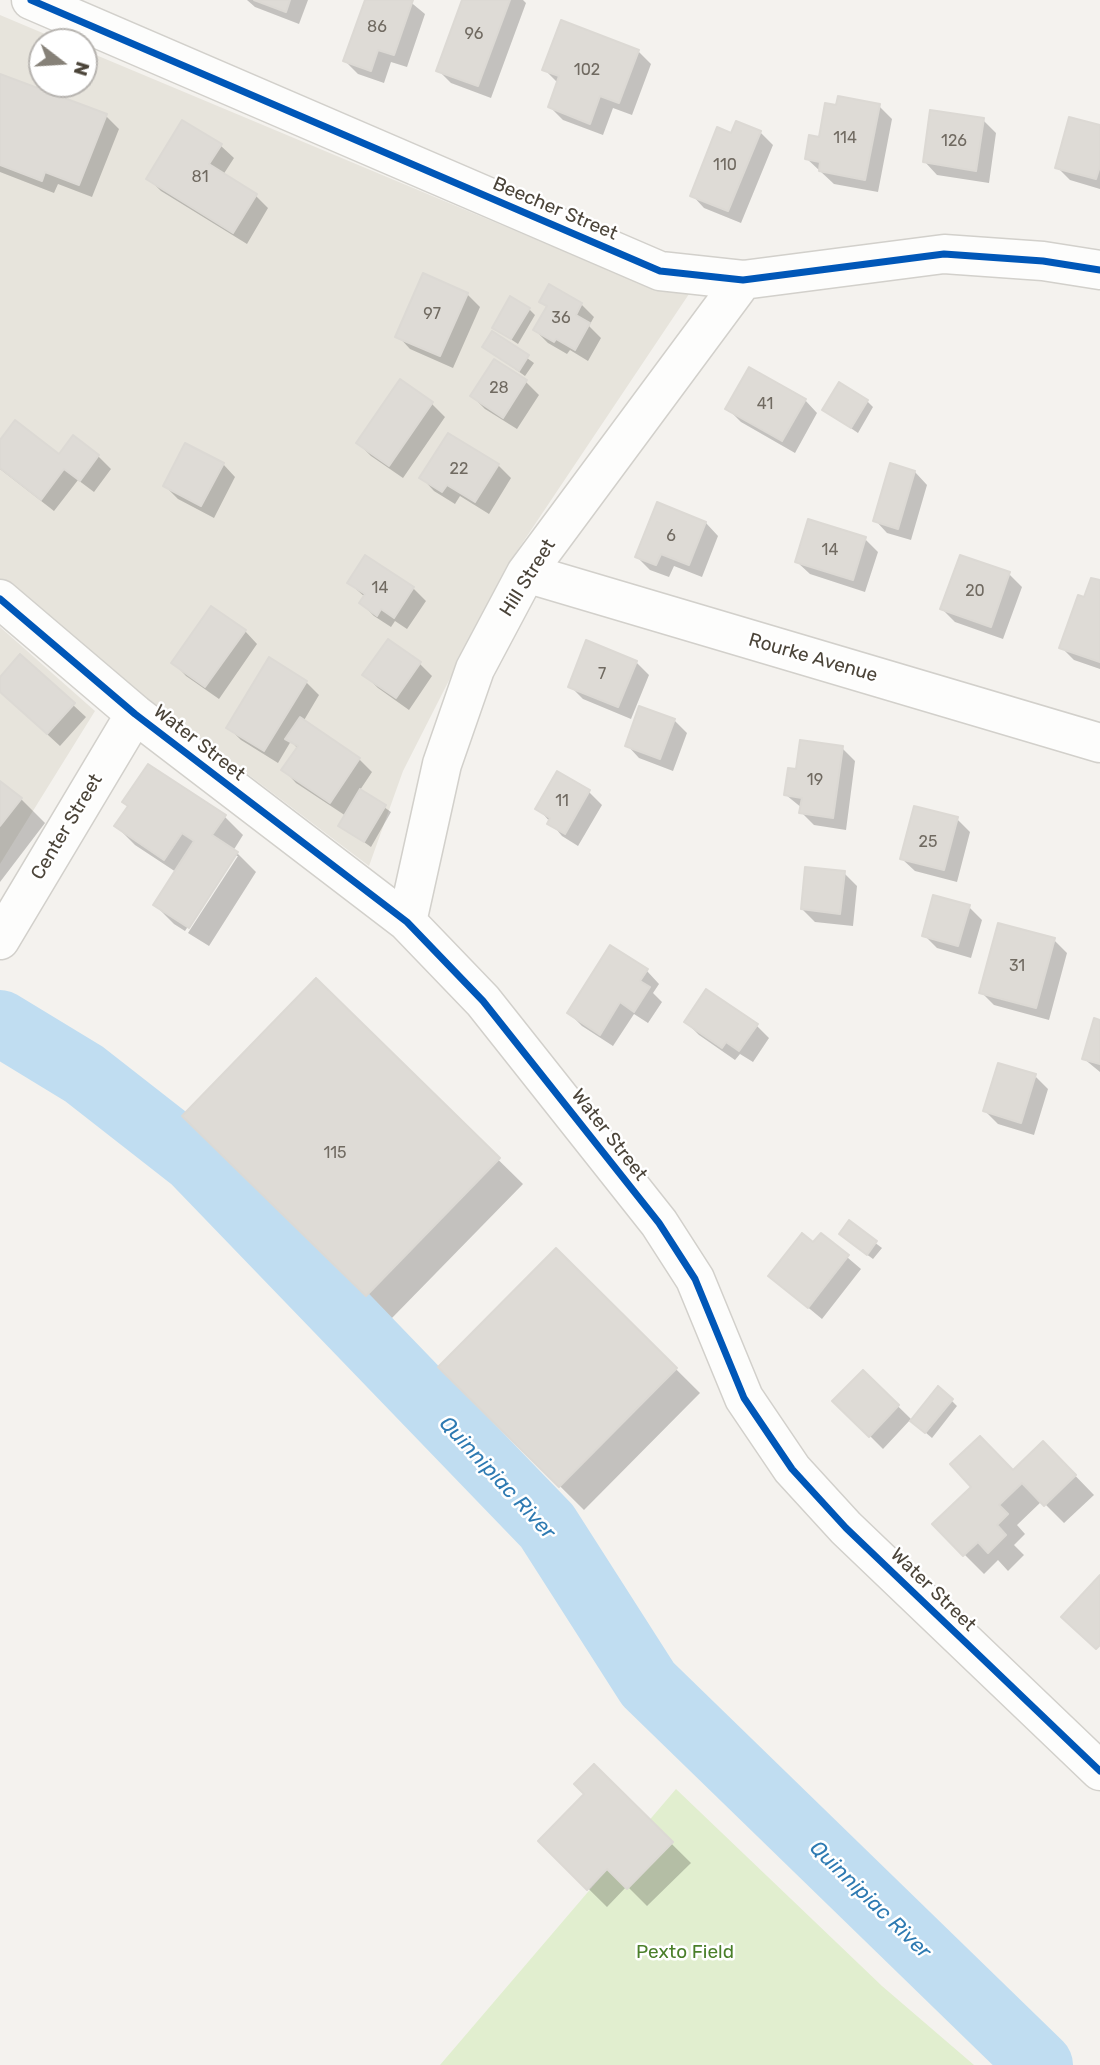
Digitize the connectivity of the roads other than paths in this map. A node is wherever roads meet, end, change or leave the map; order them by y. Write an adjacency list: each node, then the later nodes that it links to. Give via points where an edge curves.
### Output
1 (31, 0): 3 (street, Beecher Street, via 660,271)
2 (1100, 270): 3 (street, Beecher Street, via 944,254)
3 (743, 280): 4 (street, Hill Street)
4 (526, 573): 7 (street, Rourke Avenue); 8 (street, Hill Street, via 466,692 442,764)
5 (0, 598): 6 (street, Water Street)
6 (135, 714): 8 (street, Water Street); 9 (street, Center Street)
7 (1100, 743)
8 (407, 922): 10 (street, Water Street, via 483,1001 659,1223 695,1279 744,1398 792,1469 846,1528)
9 (0, 940)
10 (1100, 1771)

